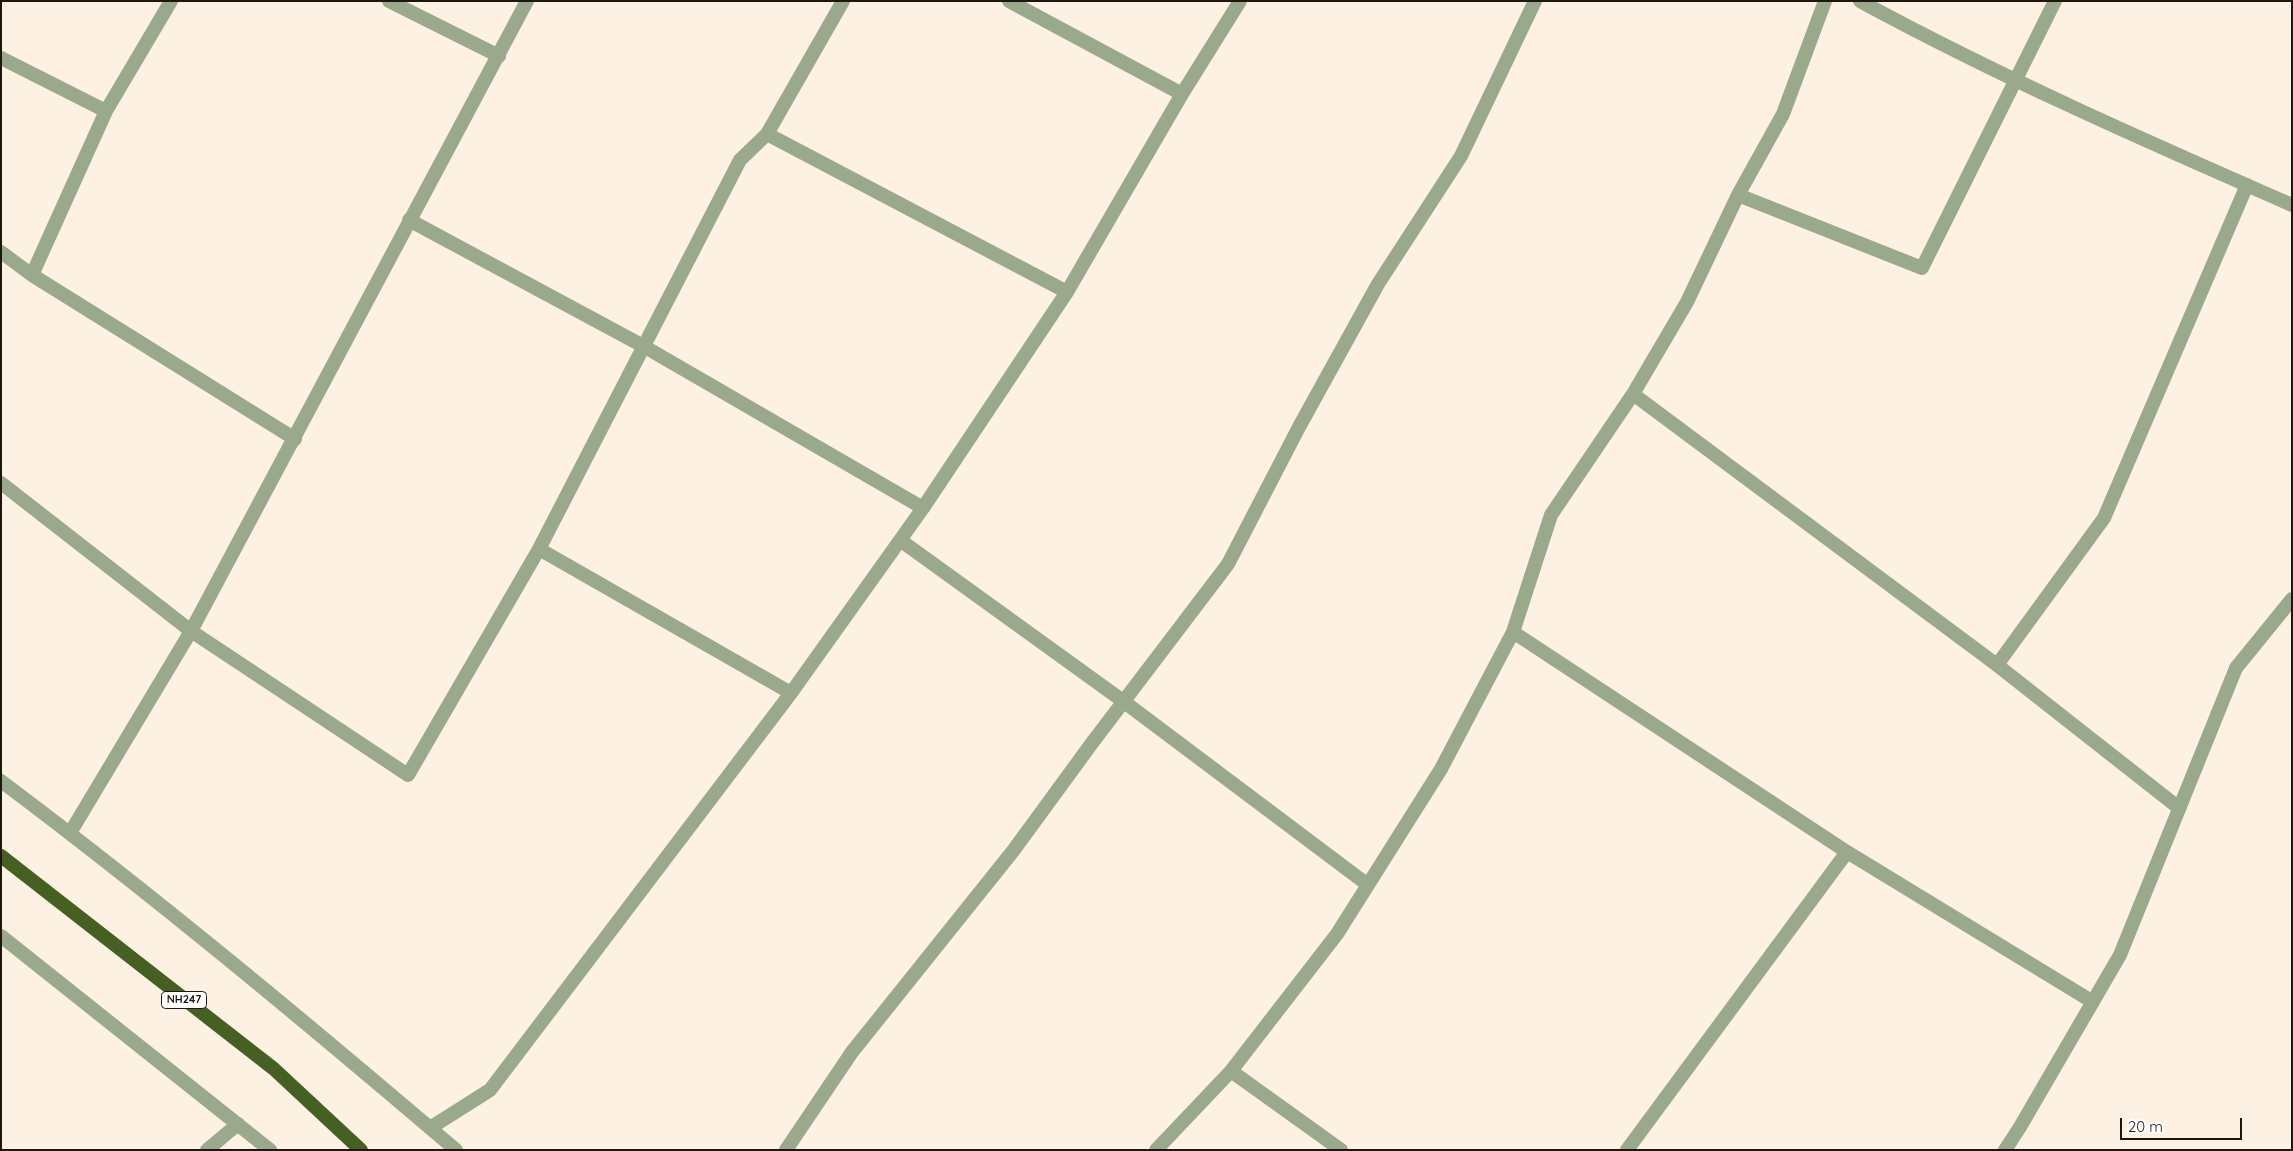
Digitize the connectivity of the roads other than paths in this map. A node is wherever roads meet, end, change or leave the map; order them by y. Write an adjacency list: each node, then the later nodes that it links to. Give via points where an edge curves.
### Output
1 (171, 1): 15 (street)
2 (389, 1): 11 (street)
3 (527, 1): 11 (street)
4 (843, 1): 16 (street)
5 (1009, 1): 14 (street)
6 (1240, 1): 14 (street)
7 (1535, 1): 36 (street, via 1460,156 1378,284 1298,427 1228,564)
8 (1826, 1): 18 (street, via 1783,114)
9 (1860, 1): 13 (street)
10 (2055, 1): 13 (street)
11 (499, 56): 20 (street)
12 (1, 58): 15 (street)
13 (2014, 80): 17 (street); 18 (street, via 1922,268)
14 (1182, 94): 23 (street)
15 (106, 111): 22 (street)
16 (767, 134): 23 (street); 24 (street, via 740,160)
17 (2247, 185): 19 (street); 34 (street, via 2104,518)
18 (1738, 194): 25 (street, via 1688,302)
19 (2292, 205)
20 (409, 220): 24 (street); 26 (street)
21 (1, 252): 22 (street)
22 (32, 275): 26 (street)
23 (1068, 292): 28 (street)
24 (644, 347): 28 (street); 30 (street)
25 (1633, 394): 33 (street, via 1551,515); 34 (street)
26 (295, 438): 32 (street)
27 (1, 483): 32 (street)
28 (923, 508): 29 (street)
29 (900, 540): 35 (street); 36 (street)
30 (539, 549): 32 (street, via 408,775); 35 (street)
31 (2292, 599): 38 (street, via 2236,668)
32 (191, 631): 39 (street)
33 (1513, 632): 40 (street); 42 (street, via 1441,769)
34 (1997, 665): 38 (street)
35 (791, 693): 47 (street, via 490,1090)
36 (1123, 701): 42 (street); 52 (street, via 1013,851 852,1052)
37 (1, 781): 39 (street)
38 (2179, 808): 44 (street, via 2120,955)
39 (70, 833): 47 (street)
40 (1847, 852): 44 (street); 55 (street)
41 (1, 856): 50 (highway, NH247, via 274,1069)
42 (1368, 885): 45 (street, via 1337,934)
43 (1, 936): 46 (street)
44 (2093, 1002): 56 (street)
45 (1231, 1071): 53 (street); 54 (street)
46 (238, 1124): 48 (street); 49 (street)
47 (430, 1128): 51 (street)
48 (207, 1150)
49 (270, 1150)
50 (362, 1150)
51 (456, 1150)
52 (786, 1150)
53 (1156, 1150)
54 (1341, 1150)
55 (1627, 1150)
56 (2005, 1150)

